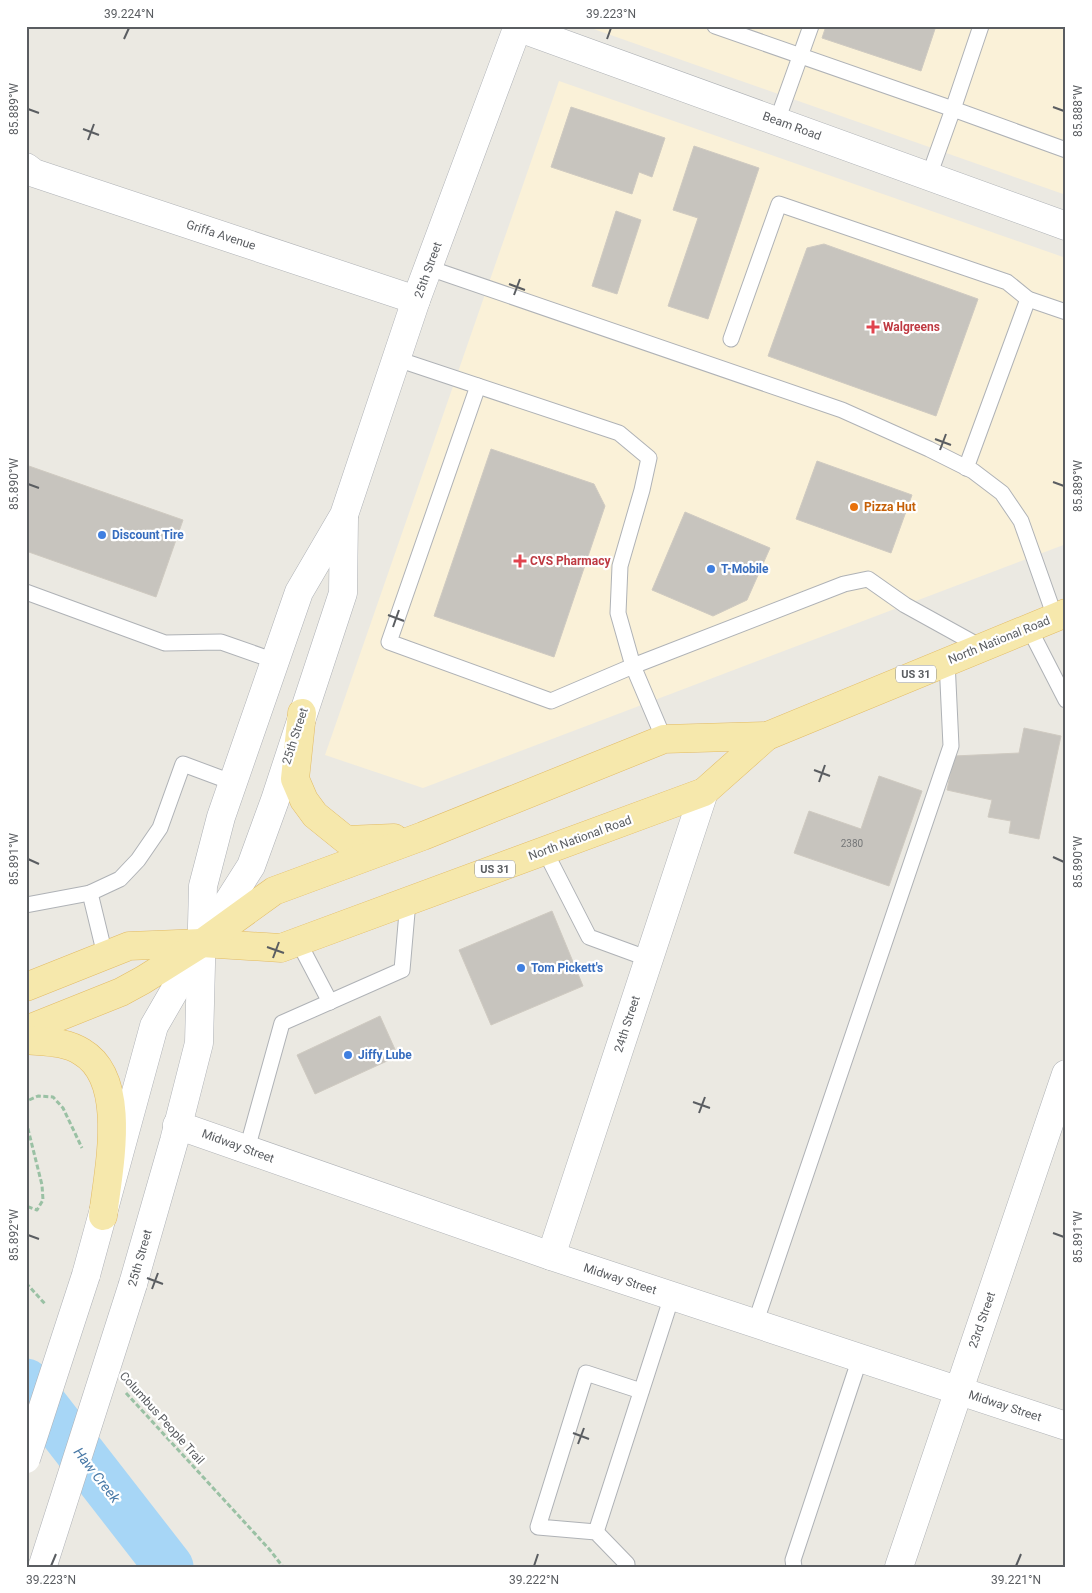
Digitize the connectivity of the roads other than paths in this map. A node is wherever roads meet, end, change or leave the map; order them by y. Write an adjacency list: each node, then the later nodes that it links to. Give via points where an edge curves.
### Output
1 (715, 26): 5 (lane)
2 (811, 26): 5 (lane)
3 (981, 26): 6 (lane)
4 (517, 27): 7 (street, Beam Road); 12 (street, 25th Street)
5 (801, 56): 6 (lane); 7 (lane)
6 (953, 109): 8 (lane); 10 (lane)
7 (777, 121): 10 (street, Beam Road)
8 (1066, 150)
9 (26, 167): 14 (street, Griffa Avenue, via 34,173)
10 (929, 176): 11 (street, Beam Road)
11 (1066, 226)
12 (429, 268): 14 (street, 25th Street); 19 (lane, via 842,410)
13 (1028, 299): 15 (lane); 16 (lane, via 1007,282 780,204); 19 (lane)
14 (416, 300): 17 (street, 25th Street)
15 (1066, 312)
16 (731, 339)
17 (397, 358): 18 (lane); 20 (street, 25th Street)
18 (478, 386): 27 (lane, via 619,433 649,458 620,566 618,613); 27 (lane, via 390,642 550,701)
19 (966, 468): 22 (lane, via 1002,493 1021,521)
20 (344, 515): 25 (street, 25th Street, via 299,592); 29 (street, 25th Street, via 343,592)
21 (26, 592): 25 (lane, via 165,643 221,642)
22 (1060, 615): 23 (main road, North National Road / US 31)
23 (1029, 628): 24 (main road, North National Road / US 31); 28 (lane)
24 (981, 647): 26 (main road, North National Road / US 31); 27 (lane, via 905,605 868,579 844,584)
25 (275, 661): 32 (street, 25th Street)
26 (947, 661): 30 (main road, North National Road / US 31); 53 (lane, via 950,746)
27 (633, 666): 31 (lane)
28 (1066, 700)
29 (302, 713): 34 (main road, via 295,779 315,815 346,840); 40 (street, 25th Street, via 251,866)
30 (767, 736): 31 (main road, North National Road / US 31); 33 (main road, North National Road / US 31)
31 (664, 738): 34 (main road, North National Road / US 31)
32 (234, 783): 36 (lane, via 183,764 160,828 138,860 120,879); 40 (street, 25th Street, via 221,817 203,886)
33 (704, 792): 35 (main road, North National Road / US 31); 42 (street, 24th Street)
34 (423, 836): 40 (main road, North National Road / US 31, via 274,891)
35 (545, 851): 37 (main road, North National Road / US 31); 42 (lane, via 589,937)
36 (90, 893): 38 (lane); 41 (lane)
37 (408, 901): 39 (main road, North National Road / US 31); 44 (lane, via 402,970)
38 (26, 906)
39 (298, 941): 40 (main road, North National Road / US 31, via 281,948); 44 (lane)
40 (202, 943): 41 (main road, North National Road / US 31, via 129,946); 45 (main road, North National Road / US 31, via 121,992); 48 (street, 25th Street, via 199,1043); 50 (street, 25th Street, via 154,1026)
41 (105, 955): 43 (main road, North National Road / US 31)
42 (649, 959): 51 (street, 24th Street)
43 (26, 987)
44 (330, 1002): 49 (lane, via 282,1023)
45 (26, 1030)
46 (26, 1040): 50 (main road, via 59,1043 83,1052 105,1079 110,1092 112,1130)
47 (1066, 1074): 56 (street, 23rd Street)
48 (177, 1125): 49 (street, Midway Street); 60 (street, 25th Street, bridge, via 133,1284)
49 (247, 1150): 51 (street, Midway Street)
50 (103, 1216): 58 (street, 25th Street, bridge)
51 (550, 1256): 52 (street, Midway Street)
52 (672, 1296): 53 (street, Midway Street); 55 (lane)
53 (755, 1324): 54 (street, Midway Street)
54 (860, 1358): 56 (street, Midway Street); 62 (lane, via 793,1560)
55 (642, 1391): 59 (lane); 59 (lane, via 586,1373 538,1527)
56 (958, 1391): 57 (street, Midway Street); 63 (street, 23rd Street)
57 (1066, 1426)
58 (26, 1459)
59 (596, 1532): 61 (lane)
60 (43, 1566)
61 (627, 1567)
62 (794, 1567)
63 (899, 1567)

